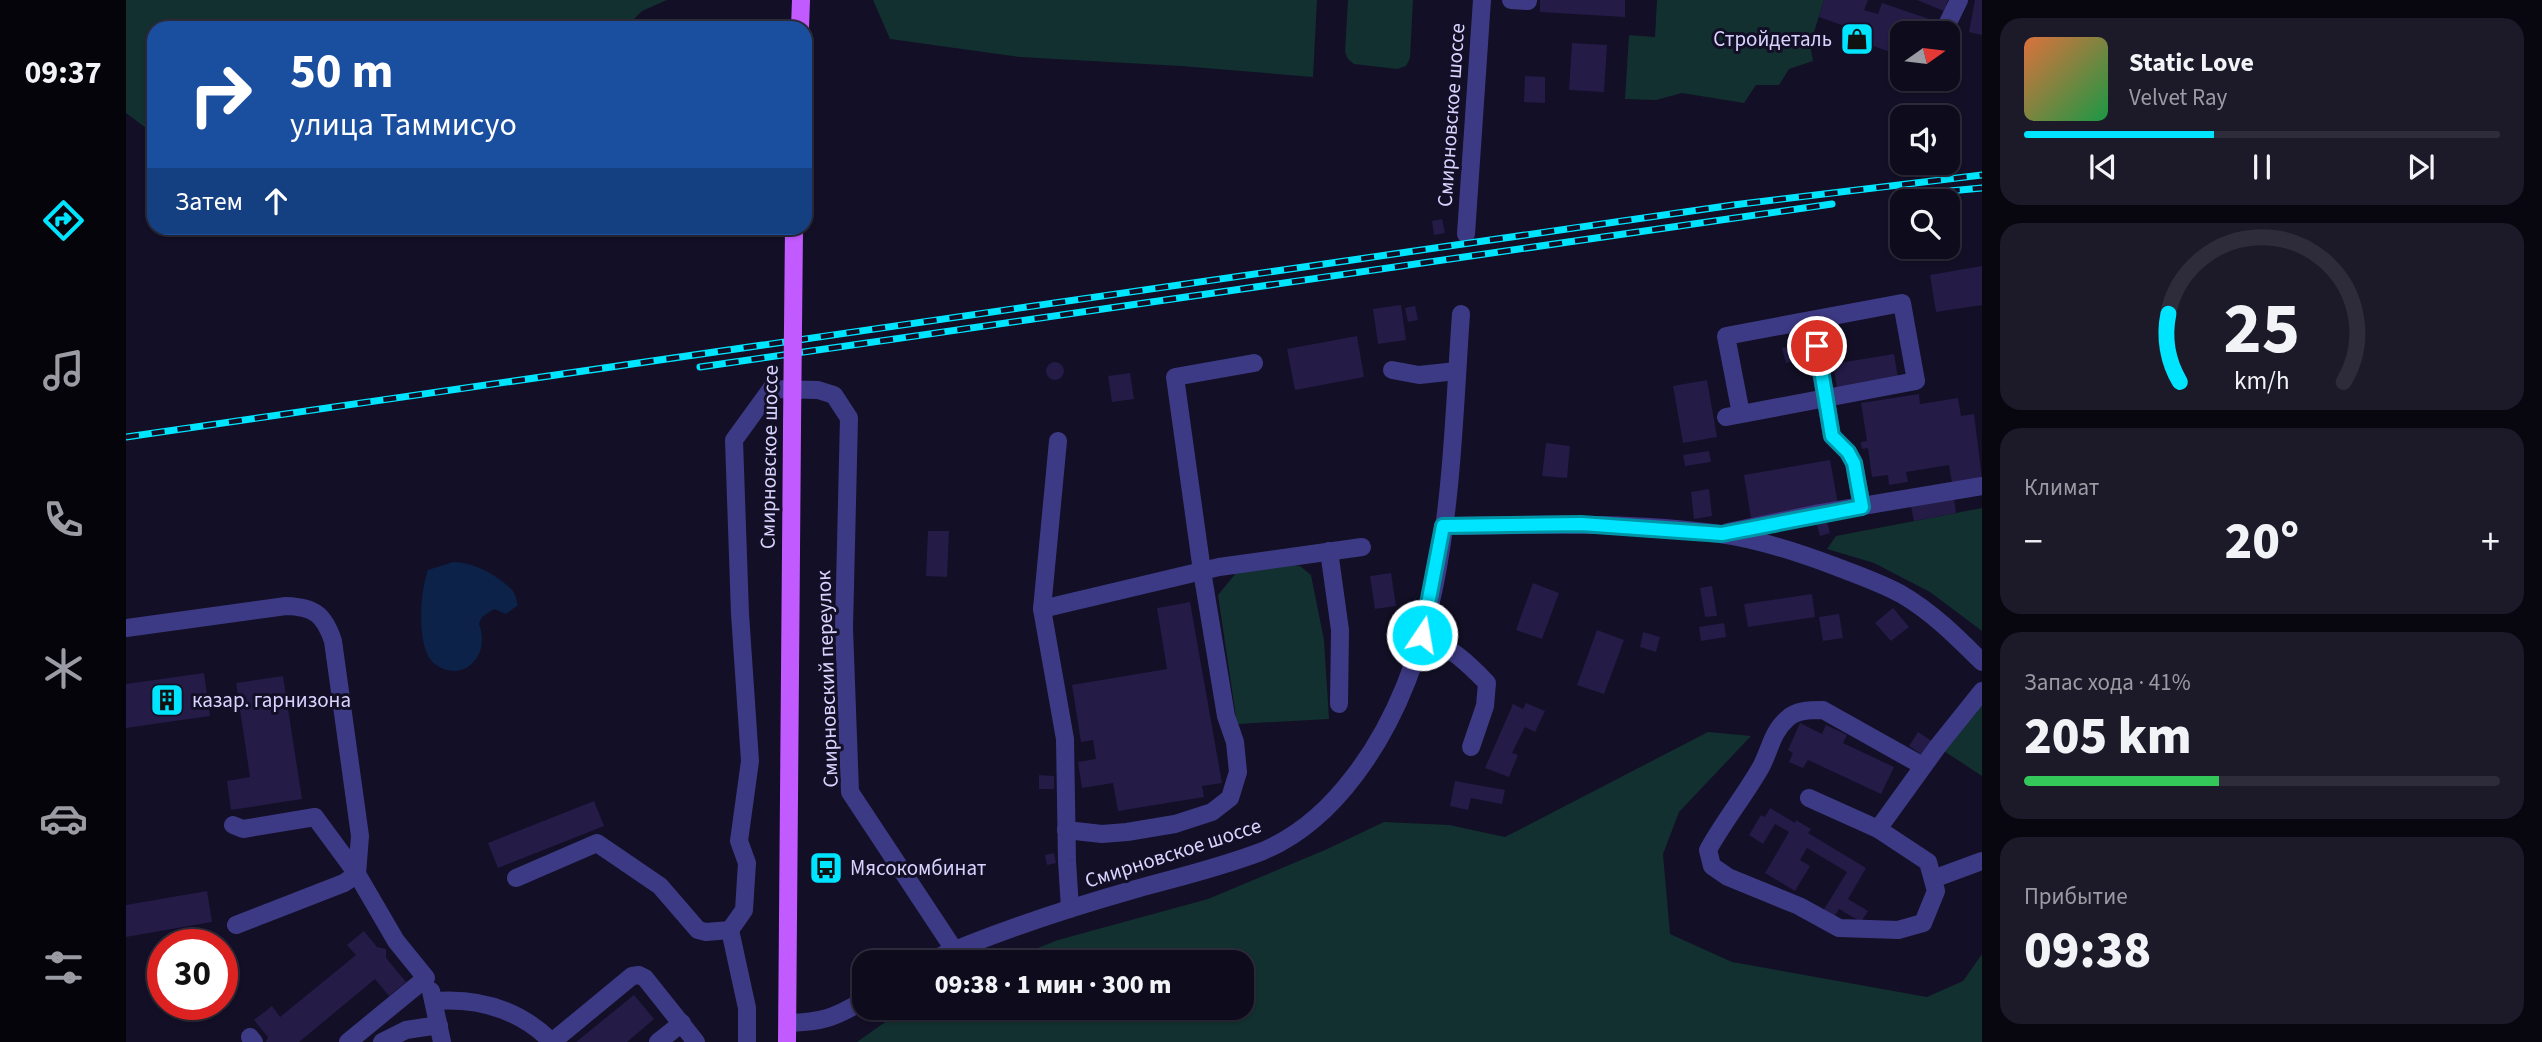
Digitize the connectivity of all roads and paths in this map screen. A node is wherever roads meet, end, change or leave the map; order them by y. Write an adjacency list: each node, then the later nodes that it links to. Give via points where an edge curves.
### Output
1 (801, 0): 6 (main road)
2 (1482, 0): 8 (street, Смирновское шоссе)
3 (1511, 0): 5 (street)
4 (1959, 0): 7 (street)
5 (1528, 1)
6 (800, 21)
7 (1949, 21)
8 (1466, 234)
9 (794, 235): 49 (main road, Смирновское шоссе, bridge)
10 (1461, 314): 14 (street, Смирновское шоссе)
11 (1812, 320): 15 (street); 15 (street, via 1902,303 1916,381); 15 (street, via 1726,336 1733,416)
12 (1254, 363): 23 (street, via 1175,377)
13 (1392, 370): 14 (street, via 1419,375)
14 (1457, 371): 19 (street, Смирновское шоссе, via 1452,471)
15 (1827, 398): 18 (street, via 1832,436 1854,463)
16 (1058, 440): 24 (street)
17 (1982, 486): 18 (street)
18 (1862, 507): 20 (street)
19 (1443, 526): 20 (street, via 1581,524); 26 (street, Смирновское шоссе)
20 (1722, 534): 27 (street, via 1814,558 1900,594 1952,632)
21 (1362, 547): 22 (street)
22 (1329, 551): 23 (street); 29 (street, via 1340,630)
23 (1202, 570): 24 (street); 35 (street, via 1226,716 1235,742 1238,772 1230,798 1212,812 1175,824 1102,834)
24 (1042, 609): 35 (street, via 1065,739)
25 (126, 628): 37 (street, via 286,606 312,610 322,617 333,641 357,810)
26 (1422, 635): 30 (street, via 1463,658 1487,683 1485,706); 40 (street, Смирновское шоссе, via 1409,678 1383,734 1338,797 1314,820 1286,840 1218,867)
27 (1982, 662)
28 (1982, 691): 31 (street)
29 (1339, 704)
30 (1471, 747)
31 (1923, 765): 34 (street); 39 (street, via 1823,710 1789,716 1776,730 1761,766 1708,850 1712,866 1728,877 1839,928 1898,930 1923,923 1936,891)
32 (1809, 798): 34 (street)
33 (233, 825): 37 (street, via 243,829 315,817)
34 (1878, 829): 39 (street, via 1928,863)
35 (1066, 830): 40 (street)
36 (1982, 861): 39 (street)
37 (357, 874): 41 (street); 45 (street, via 396,941)
38 (516, 878): 42 (street, via 597,844 660,886 698,930)
39 (1933, 879)
40 (1070, 909): 44 (street, Смирновское шоссе)
41 (236, 925)
42 (730, 930): 43 (street, Смирновский переулок, via 744,910 747,863 739,841 750,761 734,440 771,389 818,390 834,395 849,418 844,628 850,792); 56 (street, via 747,1008)
43 (954, 950)
44 (958, 950)
45 (426, 978): 46 (street); 51 (street)
46 (435, 1001): 50 (street); 53 (street, via 486,1004 535,1025)
47 (852, 1007): 49 (street, via 816,1022)
48 (682, 1023): 53 (street, via 645,978 632,976); 54 (street); 55 (street)
49 (788, 1023): 57 (main road, Смирновское шоссе)
50 (441, 1034): 52 (street, via 406,1030)
51 (348, 1042)
52 (383, 1042)
53 (552, 1042)
54 (658, 1042)
55 (696, 1042)
56 (747, 1042)
57 (787, 1042)

